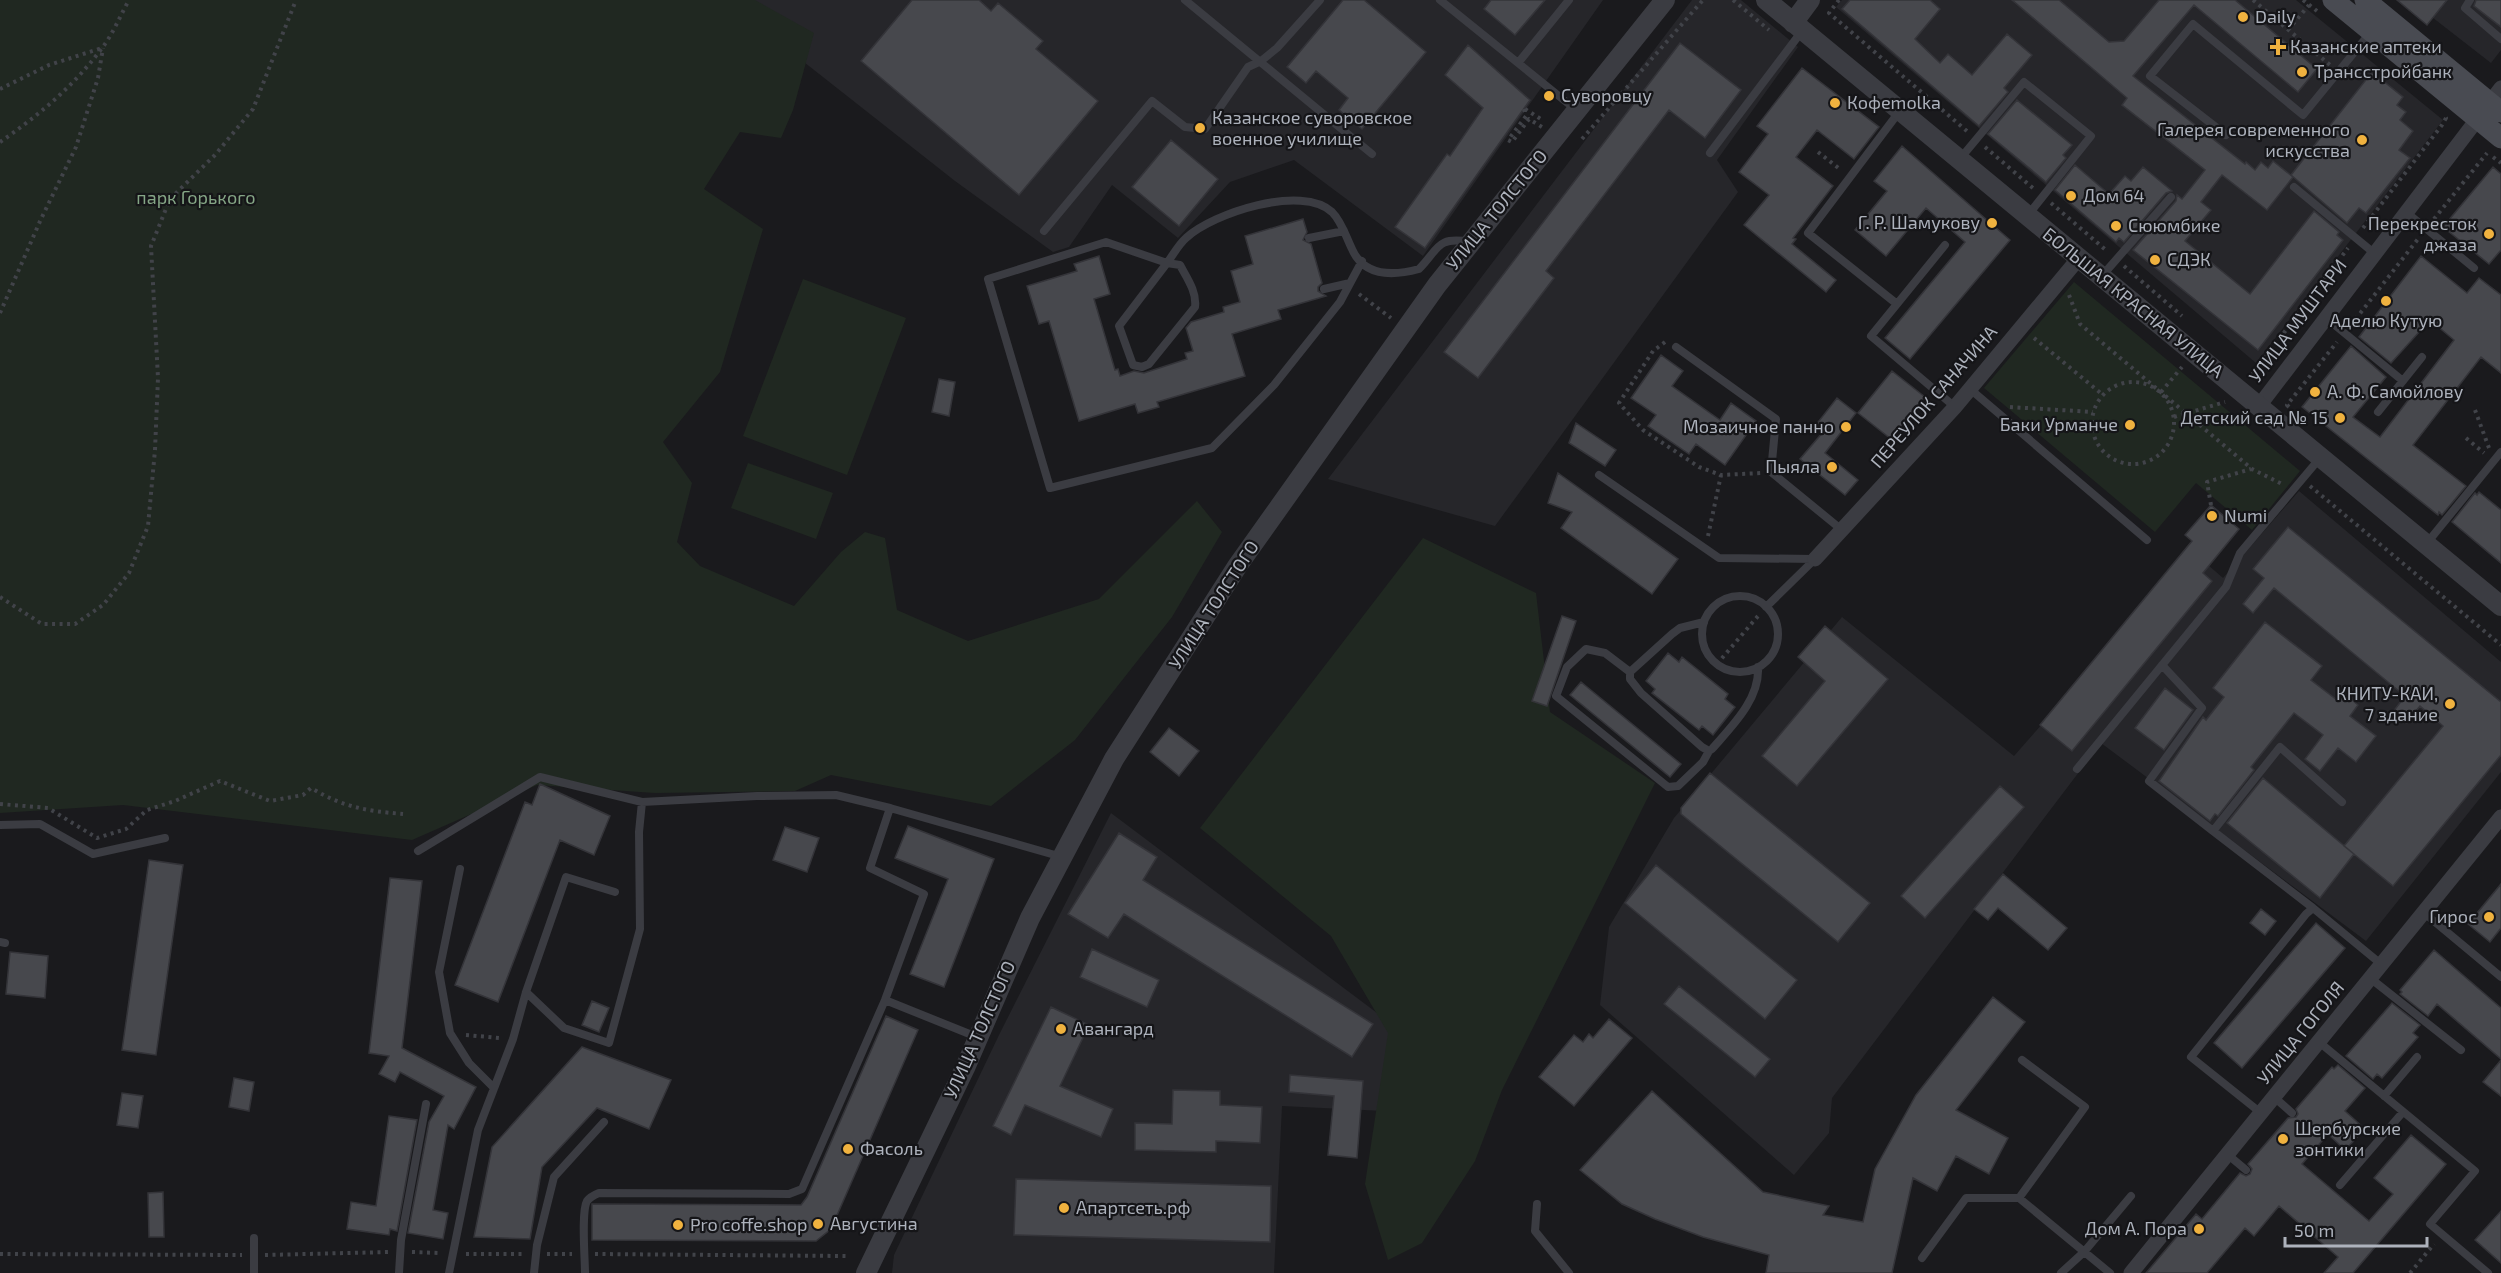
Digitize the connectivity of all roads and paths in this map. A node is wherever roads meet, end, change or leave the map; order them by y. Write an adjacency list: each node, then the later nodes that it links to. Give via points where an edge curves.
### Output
1 (129, 0): 22 (path)
2 (296, 0): 100 (path, via 253,109 215,156 170,199 150,246 158,378 155,450 148,526 129,573 103,604 75,624 42,624)
3 (1185, 0): 23 (lane)
4 (1320, 0): 23 (lane)
5 (1440, 0): 24 (lane)
6 (1569, 0): 24 (lane)
7 (1665, 0): 28 (street, УЛИЦА ТОЛСТОГО)
8 (1702, 0): 34 (path)
9 (1766, 0): 18 (street, БОЛЬШАЯ КРАСНАЯ УЛИЦА)
10 (1810, 0): 18 (street)
11 (1839, 0): 17 (path)
12 (2253, 0): 19 (path)
13 (2333, 0): 20 (main road)
14 (2366, 0): 27 (main road)
15 (2470, 0): 21 (lane, via 2464,8)
16 (2309, 5): 19 (path)
17 (1829, 13)
18 (1797, 27): 29 (street, БОЛЬШАЯ КРАСНАЯ УЛИЦА); 38 (lane)
19 (2288, 30): 25 (path)
20 (2371, 31): 25 (lane); 30 (main road)
21 (2501, 39)
22 (103, 48): 26 (path, via 49,64); 35 (path, via 33,119); 63 (path, via 98,78 75,147)
23 (1261, 61): 39 (lane); 47 (lane, via 1248,67 1205,129 1185,127 1152,101)
24 (1518, 63): 28 (lane)
25 (2337, 72): 33 (lane, via 2300,117 2193,24 2150,76)
26 (0, 89)
27 (2497, 101): 30 (street, УЛИЦА МУШТАРИ)
28 (1577, 110): 50 (street, УЛИЦА ТОЛСТОГО)
29 (1900, 111): 40 (street, БОЛЬШАЯ КРАСНАЯ УЛИЦА); 41 (lane)
30 (2478, 120): 36 (main road); 44 (street, УЛИЦА МУШТАРИ)
31 (1552, 126): 32 (path, via 1524,108 1526,116 1508,140 1512,142 1529,119)
32 (1549, 131)
33 (2226, 135)
34 (1582, 140)
35 (0, 142)
36 (2494, 145): 46 (path)
37 (1818, 152): 41 (path)
38 (1710, 153)
39 (1372, 154)
40 (1959, 160): 45 (street, БОЛЬШАЯ КРАСНАЯ УЛИЦА); 45 (lane, via 2024,82 2091,136)
41 (1851, 177): 62 (lane, via 1808,233)
42 (2294, 188): 52 (lane)
43 (2171, 196): 57 (lane)
44 (2406, 211): 46 (lane); 52 (street, УЛИЦА МУШТАРИ)
45 (2027, 216): 53 (street, БОЛЬШАЯ КРАСНАЯ УЛИЦА)
46 (2427, 228): 56 (lane); 67 (path)
47 (1044, 231)
48 (1344, 231): 49 (lane); 54 (lane, via 1353,252); 55 (lane, via 1332,212 1313,201 1251,207 1208,223 1186,238)
49 (1309, 238)
50 (1471, 242): 54 (lane, via 1440,243 1414,271 1386,274 1370,270); 120 (street, УЛИЦА ТОЛСТОГО, via 1238,565 1114,759)
51 (1945, 245): 62 (lane)
52 (2374, 253): 64 (street, УЛИЦА МУШТАРИ)
53 (2079, 258): 57 (street, БОЛЬШАЯ КРАСНАЯ УЛИЦА); 72 (street, ПЕРЕУЛОК САНАЧИНА)
54 (1362, 261): 58 (lane)
55 (1167, 263): 55 (lane, via 1119,326 1133,365 1149,364 1195,307 1190,283 1180,266); 58 (lane, via 1106,242 988,279 1050,488 1212,448 1274,385 1341,302)
56 (2474, 268)
57 (2101, 277): 79 (street, БОЛЬШАЯ КРАСНАЯ УЛИЦА)
58 (1350, 283): 60 (lane)
59 (2065, 284): 73 (path, via 2080,324)
60 (1324, 289)
61 (1360, 296): 65 (path)
62 (1897, 304): 77 (lane, via 1871,336)
63 (0, 313)
64 (2325, 317): 67 (lane); 79 (street, УЛИЦА МУШТАРИ)
65 (1399, 324)
66 (2026, 331): 74 (path)
67 (2344, 333): 71 (lane); 76 (path)
68 (1676, 347): 90 (lane, via 1776,419); 92 (path, via 1666,341 1653,351 1619,404 1643,430 1699,467)
69 (2422, 357): 71 (lane)
70 (2185, 364): 73 (path)
71 (2403, 381): 82 (lane)
72 (1970, 390): 77 (street, ПЕРЕУЛОК САНАЧИНА); 78 (lane)
73 (2161, 392): 74 (path, via 2131,381); 83 (path); 84 (path)
74 (2103, 395): 81 (path)
75 (2228, 401): 83 (path)
76 (2287, 405)
77 (1955, 406): 95 (street, ПЕРЕУЛОК САНАЧИНА)
78 (1989, 406): 81 (path); 96 (lane)
79 (2259, 406): 87 (street, БОЛЬШАЯ КРАСНАЯ УЛИЦА)
80 (2475, 410): 88 (path)
81 (2093, 412): 84 (path, via 2093,430 2100,447 2108,455 2131,464 2143,463 2164,451 2172,435)
82 (2378, 412)
83 (2186, 413): 84 (path); 89 (path)
84 (2174, 417)
85 (2466, 438): 88 (path)
86 (2501, 452): 88 (lane)
87 (2320, 457): 93 (lane); 97 (street, БОЛЬШАЯ КРАСНАЯ УЛИЦА)
88 (2494, 461): 97 (lane)
89 (2252, 469): 93 (path); 94 (path, via 2207,482)
90 (1771, 472): 92 (path); 95 (lane)
91 (1599, 475): 98 (lane)
92 (1721, 475): 98 (path)
93 (2293, 490): 105 (lane, via 2240,553 2226,587)
94 (2211, 505)
95 (1842, 530): 99 (street, ПЕРЕУЛОК САНАЧИНА)
96 (2147, 540)
97 (2426, 544): 101 (street, БОЛЬШАЯ КРАСНАЯ УЛИЦА)
98 (1706, 549): 99 (lane, via 1719,558)
99 (1815, 559): 102 (lane)
100 (0, 597)
101 (2501, 606)
102 (1766, 607): 103 (lane, via 1755,600 1731,597 1710,611); 104 (path); 106 (lane, via 1773,615 1778,636 1770,657)
103 (1704, 622): 104 (lane, via 1704,646); 107 (lane, via 1680,628)
104 (1717, 664): 106 (lane, via 1742,672)
105 (2162, 665): 109 (lane); 117 (lane, via 2202,708 2149,781)
106 (1758, 667): 108 (lane, via 1759,676 1749,703)
107 (1630, 672): 108 (lane, via 1641,693); 108 (lane, via 1605,653 1586,649 1567,667 1556,696 1668,787 1678,786)
108 (1709, 751)
109 (2077, 769)
110 (642, 802): 113 (lane, via 836,795); 119 (lane, via 540,777); 128 (lane, via 640,929 609,1043 564,1028)
111 (2342, 802): 117 (lane, via 2280,747)
112 (0, 804): 114 (path, via 48,808 97,838 126,829 147,810 220,781 270,801 303,795 311,788 334,802 365,811)
113 (890, 808): 120 (lane); 129 (lane, via 870,868 924,894)
114 (403, 814)
115 (2501, 817): 124 (street, УЛИЦА ГОГОЛЯ)
116 (0, 825): 118 (lane, via 40,824 93,854)
117 (2213, 831): 123 (lane)
118 (165, 838)
119 (418, 851)
120 (1062, 857): 131 (street, УЛИЦА ТОЛСТОГО, via 1030,918)
121 (460, 869): 130 (lane, via 439,972)
122 (615, 892): 128 (lane, via 566,877)
123 (2313, 908): 125 (lane); 142 (lane, via 2192,1057)
124 (2423, 912): 125 (street, УЛИЦА ГОГОЛЯ); 126 (lane)
125 (2381, 964): 127 (street, УЛИЦА ГОГОЛЯ)
126 (2501, 977)
127 (2370, 978): 133 (street, УЛИЦА ГОГОЛЯ); 134 (lane)
128 (526, 992): 132 (lane)
129 (885, 1000): 131 (lane); 158 (lane, via 802,1189 789,1194 598,1193 586,1204)
130 (450, 1033): 132 (path); 137 (lane, via 469,1063)
131 (978, 1037): 167 (street, УЛИЦА ТОЛСТОГО)
132 (513, 1039): 137 (lane)
133 (2319, 1042): 138 (lane); 139 (street, УЛИЦА ГОГОЛЯ)
134 (2461, 1050)
135 (2417, 1057): 138 (lane)
136 (2022, 1060): 149 (lane, via 2085,1107)
137 (494, 1088): 156 (lane, via 478,1130)
138 (2384, 1096): 141 (lane)
139 (2274, 1097): 142 (street, УЛИЦА ГОГОЛЯ); 143 (lane)
140 (426, 1104): 153 (lane)
141 (2403, 1112): 147 (lane); 151 (lane, via 2475,1171 2430,1224)
142 (2261, 1113): 145 (street, УЛИЦА ГОГОЛЯ)
143 (2292, 1113)
144 (604, 1122): 157 (lane, via 554,1177)
145 (2228, 1154): 146 (lane); 171 (street, УЛИЦА ГОГОЛЯ)
146 (2246, 1170)
147 (2340, 1185)
148 (2131, 1196): 154 (lane)
149 (2019, 1198): 154 (lane); 161 (lane, via 1966,1198)
150 (1537, 1204): 168 (lane, via 1535,1232)
151 (2443, 1234): 172 (path); 173 (lane)
152 (254, 1238): 159 (lane)
153 (400, 1252): 156 (path); 159 (path); 163 (lane)
154 (2084, 1252): 169 (lane); 170 (lane)
155 (0, 1254): 159 (path)
156 (453, 1254): 157 (path); 164 (lane)
157 (536, 1254): 158 (path); 165 (lane)
158 (585, 1254): 160 (path); 166 (lane)
159 (254, 1255): 162 (lane)
160 (846, 1256)
161 (1922, 1258)
162 (254, 1273)
163 (399, 1273)
164 (448, 1273)
165 (534, 1273)
166 (585, 1273)
167 (867, 1273)
168 (1569, 1273)
169 (2061, 1273)
170 (2110, 1273)
171 (2131, 1273)
172 (2410, 1273)
173 (2488, 1273)

